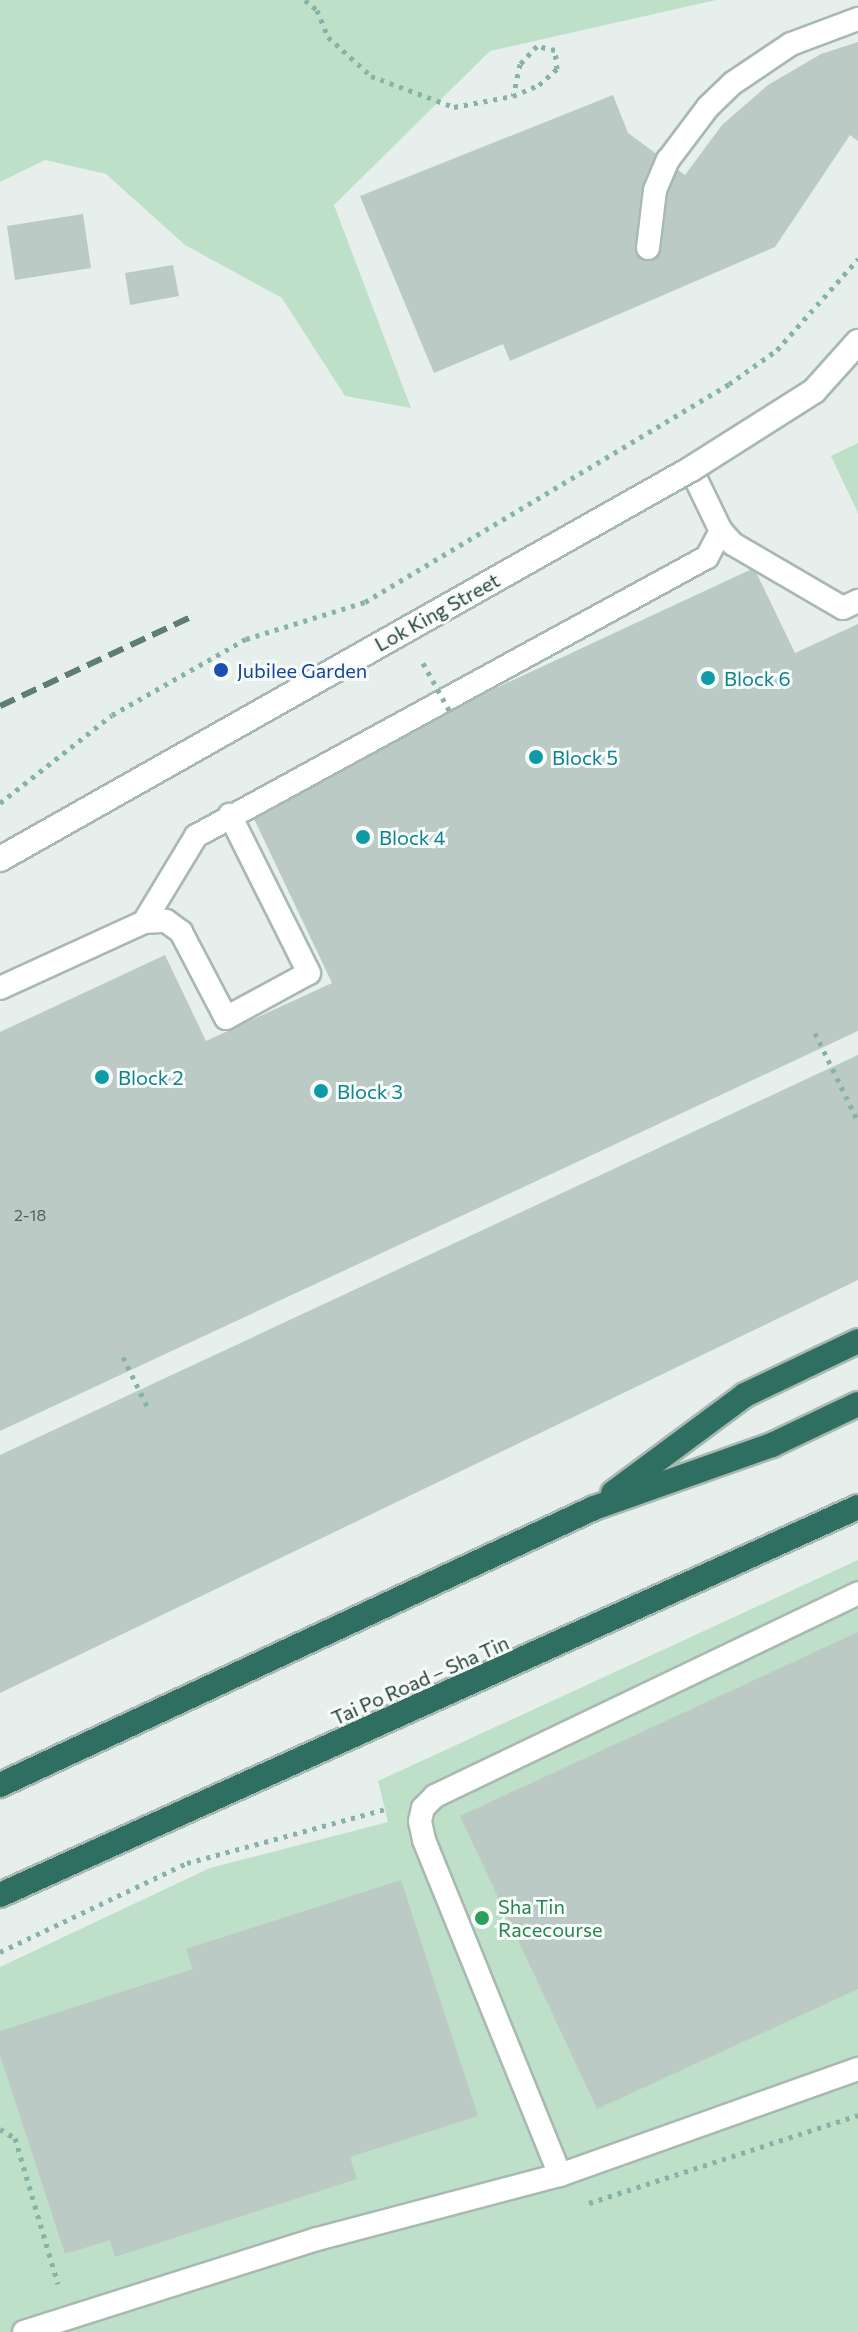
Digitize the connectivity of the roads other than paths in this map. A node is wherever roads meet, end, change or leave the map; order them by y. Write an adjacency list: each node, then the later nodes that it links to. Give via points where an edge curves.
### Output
1 (858, 19): 2 (lane, via 791,44 742,76 708,107 668,160 655,190)
2 (648, 248)
3 (858, 342): 4 (street, Lok King Street, bridge, via 814,391)
4 (691, 469): 5 (lane); 10 (street, Lok King Street, bridge)
5 (721, 531): 6 (lane); 7 (lane)
6 (748, 555): 7 (lane); 8 (lane, via 843,608)
7 (707, 557): 9 (lane)
8 (858, 601)
9 (230, 815): 11 (lane, via 196,836); 11 (lane, via 309,973 226,1018 181,932 166,921)
10 (0, 859)
11 (144, 922): 12 (lane)
12 (0, 988)
13 (858, 1341): 16 (highway, via 745,1395)
14 (858, 1404): 16 (highway, via 772,1445)
15 (858, 1507): 19 (highway, Tai Po Road – Sha Tin)
16 (594, 1508): 18 (highway)
17 (858, 1593): 21 (lane, via 435,1796 423,1808 424,1840)
18 (0, 1785)
19 (0, 1895)
20 (858, 2069): 21 (lane)
21 (560, 2175): 22 (lane, via 317,2239)
22 (24, 2332)

